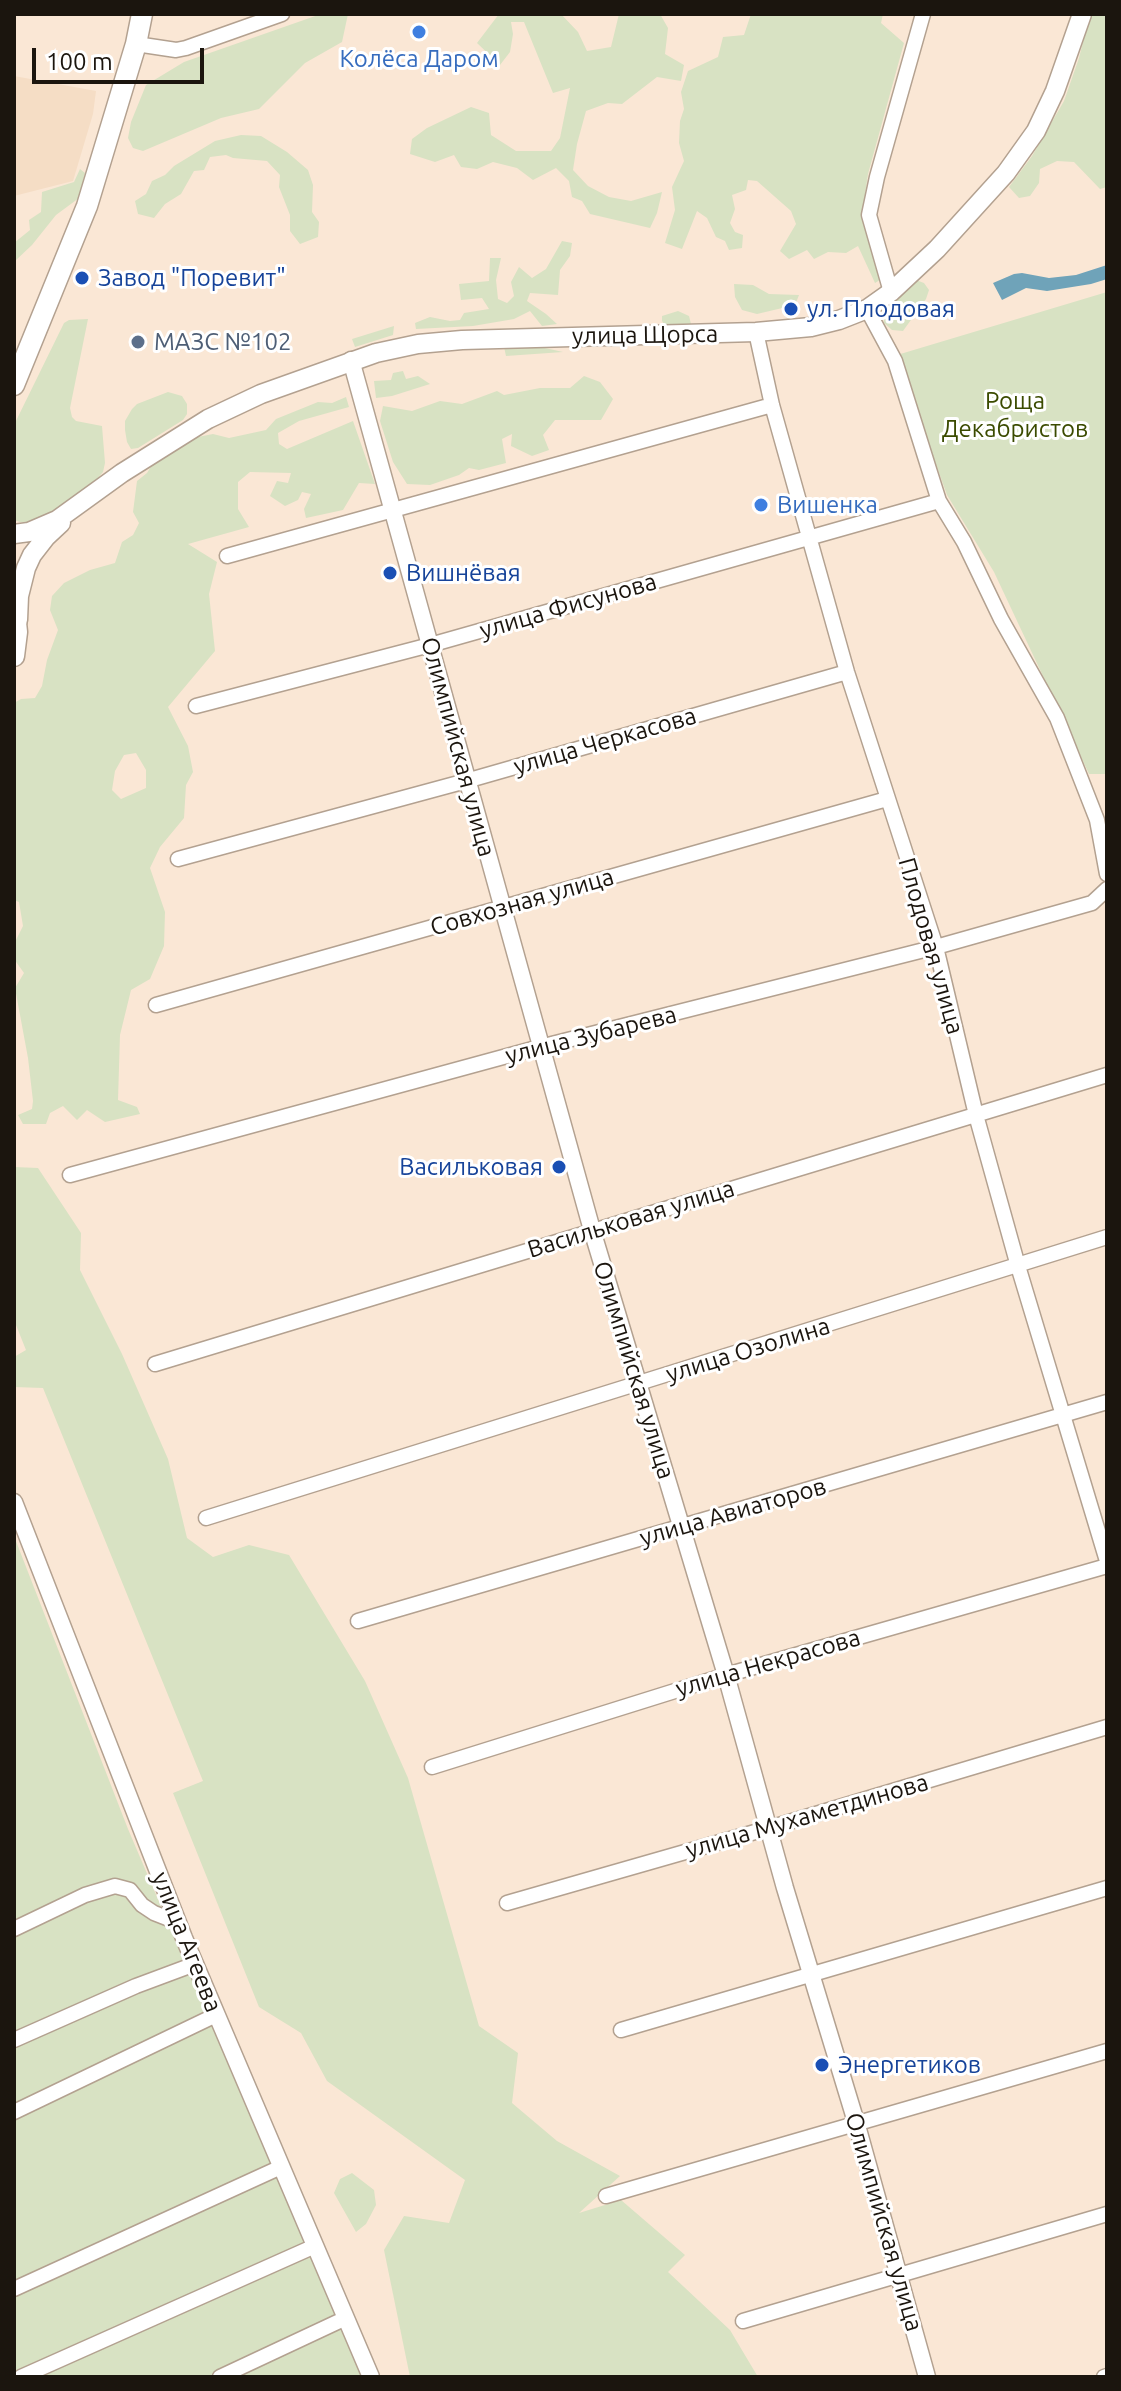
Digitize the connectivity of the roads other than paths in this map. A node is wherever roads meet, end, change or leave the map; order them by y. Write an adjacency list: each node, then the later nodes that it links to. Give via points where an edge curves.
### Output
1 (142, 14): 5 (main road)
2 (282, 14): 5 (street, via 186,48)
3 (923, 14): 6 (street, via 869,215)
4 (1082, 14): 6 (main road, улица Щорса, via 1036,131 1006,173)
5 (136, 44): 10 (main road, via 87,206)
6 (891, 292): 7 (main road, улица Щорса)
7 (867, 309): 8 (main road, улица Щорса, via 811,327); 13 (street, via 895,361)
8 (756, 332): 9 (main road, улица Щорса, via 462,340); 11 (street, Плодовая улица)
9 (351, 360): 12 (main road, улица Щорса, via 208,419); 14 (street, Олимпийская улица)
10 (14, 385)
11 (772, 405): 14 (street); 16 (street, Плодовая улица)
12 (87, 500): 15 (main road, via 41,528); 19 (main road, via 32,555 21,581)
13 (939, 501): 16 (street, улица Фисунова); 27 (street, via 1057,718 1097,820)
14 (393, 510): 17 (street); 20 (street, Олимпийская улица)
15 (14, 534)
16 (810, 538): 20 (street, улица Фисунова); 22 (street, Плодовая улица)
17 (227, 556)
18 (14, 604): 19 (main road)
19 (17, 632): 21 (main road)
20 (430, 645): 23 (street, улица Фисунова); 24 (street, Олимпийская улица)
21 (14, 656)
22 (847, 672): 24 (street, улица Черкасова); 25 (street, Плодовая улица)
23 (196, 706)
24 (466, 781): 26 (street, улица Черкасова); 29 (street, Олимпийская улица)
25 (887, 799): 29 (street, Совхозная улица); 30 (street, Плодовая улица)
26 (178, 859)
27 (1107, 874)
28 (1107, 889): 30 (street, улица Зубарева, via 1092,903)
29 (502, 908): 31 (street, Совхозная улица); 32 (street, Олимпийская улица)
30 (936, 947): 32 (street, улица Зубарева); 34 (street, Плодовая улица)
31 (156, 1005)
32 (540, 1047): 35 (street, улица Зубарева); 36 (street, Олимпийская улица)
33 (1107, 1075): 34 (street, Васильковая улица)
34 (976, 1115): 36 (street, Васильковая улица); 38 (street, Плодовая улица)
35 (70, 1175)
36 (592, 1230): 39 (street, Васильковая улица); 40 (street, Олимпийская улица)
37 (1107, 1237): 38 (street, улица Озолина)
38 (1018, 1266): 40 (street, улица Озолина); 42 (street, Плодовая улица)
39 (155, 1364)
40 (639, 1384): 44 (street, улица Озолина); 45 (street, Олимпийская улица)
41 (1107, 1402): 42 (street, улица Авиаторов)
42 (1064, 1416): 45 (street, улица Авиаторов); 46 (street, Плодовая улица)
43 (14, 1502): 54 (street, улица Агеева)
44 (206, 1518)
45 (682, 1527): 47 (street, улица Авиаторов); 48 (street, Олимпийская улица)
46 (1107, 1563): 48 (street, улица Некрасова)
47 (358, 1621)
48 (726, 1675): 50 (street, улица Некрасова); 51 (street, Олимпийская улица)
49 (1107, 1727): 51 (street, улица Мухаметдинова)
50 (432, 1767)
51 (769, 1828): 53 (street, улица Мухаметдинова); 57 (street, Олимпийская улица)
52 (1107, 1888): 57 (street)
53 (507, 1903)
54 (177, 1922): 55 (street, via 142,1905 130,1890 115,1886); 56 (street, улица Агеева)
55 (14, 1929)
56 (195, 1964): 58 (street, улица Агеева); 60 (street)
57 (811, 1974): 59 (street); 63 (street, Олимпийская улица)
58 (216, 2015): 62 (street); 64 (street, улица Агеева)
59 (621, 2030)
60 (14, 2040)
61 (1107, 2051): 63 (street)
62 (14, 2112)
63 (856, 2122): 65 (street); 68 (street, Олимпийская улица)
64 (281, 2167): 67 (street, улица Агеева); 69 (street)
65 (606, 2196)
66 (1107, 2214): 68 (street)
67 (315, 2246): 70 (street, улица Агеева); 72 (street)
68 (899, 2273): 71 (street); 75 (street, Олимпийская улица)
69 (14, 2289)
70 (346, 2318): 73 (street); 74 (street, улица Агеева)
71 (743, 2321)
72 (21, 2377)
73 (220, 2377)
74 (371, 2377)
75 (927, 2377)

